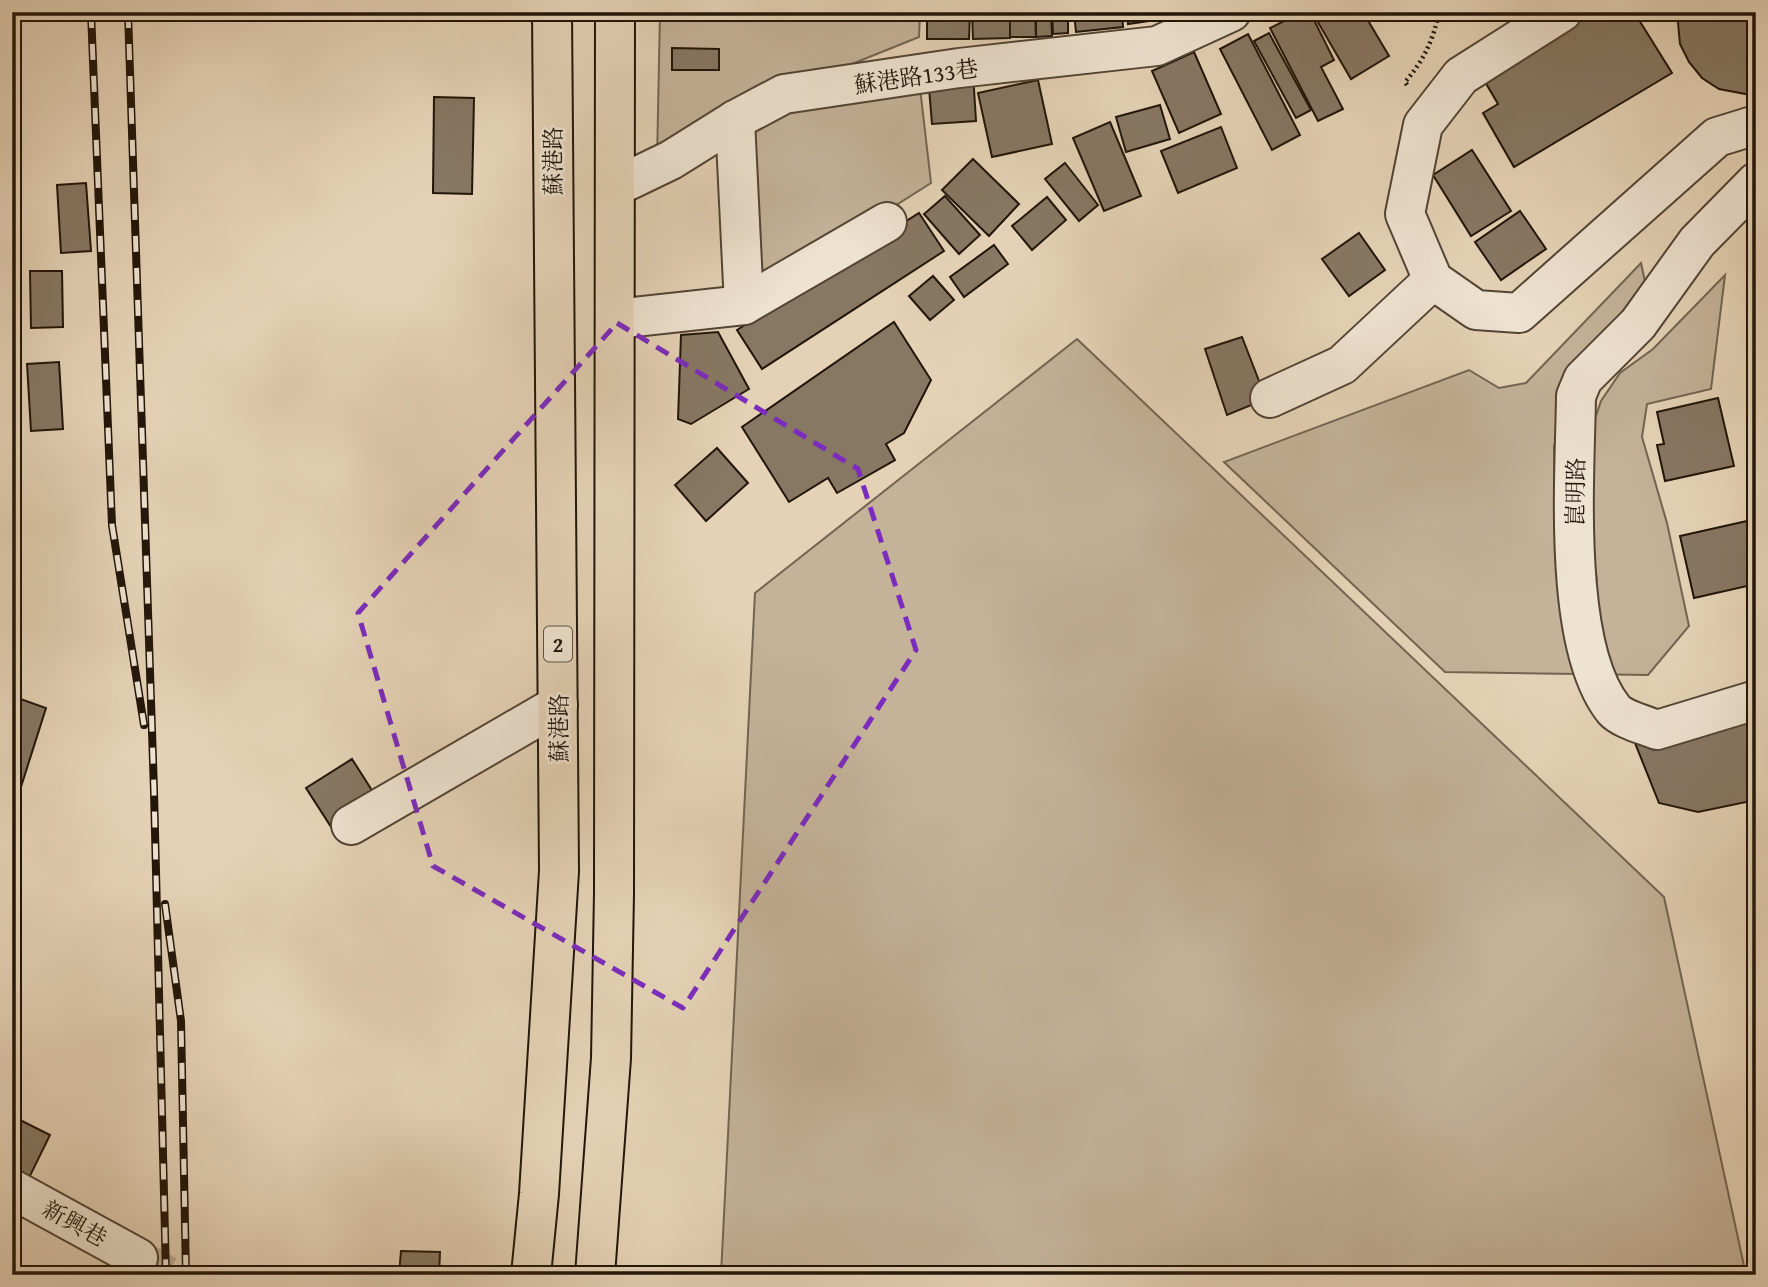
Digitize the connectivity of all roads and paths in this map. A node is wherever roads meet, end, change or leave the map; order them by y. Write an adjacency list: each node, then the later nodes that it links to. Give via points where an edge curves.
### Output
1 (552, 12): 15 (main road, 蘇港路 / 2)
2 (615, 12): 8 (main road)
3 (1231, 12): 5 (street, 蘇港路133巷, via 1157,46 784,94)
4 (1562, 12): 10 (street, via 1461,76 1423,125 1405,214)
5 (734, 120): 8 (street, 蘇港路133巷, via 671,160); 11 (street)
6 (1756, 125): 10 (street, via 1717,137 1519,313 1476,310)
7 (1756, 182): 14 (street, 崑明路, via 1697,242 1638,324 1583,379 1576,396 1574,570 1590,667 1615,712 1657,730)
8 (617, 186): 12 (main road)
9 (887, 222): 11 (street)
10 (1433, 280): 13 (street, via 1342,365)
11 (744, 305): 12 (street)
12 (616, 319): 20 (main road, via 611,1045)
13 (1270, 398)
14 (1756, 700)
15 (558, 705): 16 (street); 19 (main road, 蘇港路 / 2, via 559,871)
16 (351, 825)
17 (12, 1189): 18 (street, 新興巷)
18 (138, 1258)
19 (531, 1275)
20 (595, 1275)

